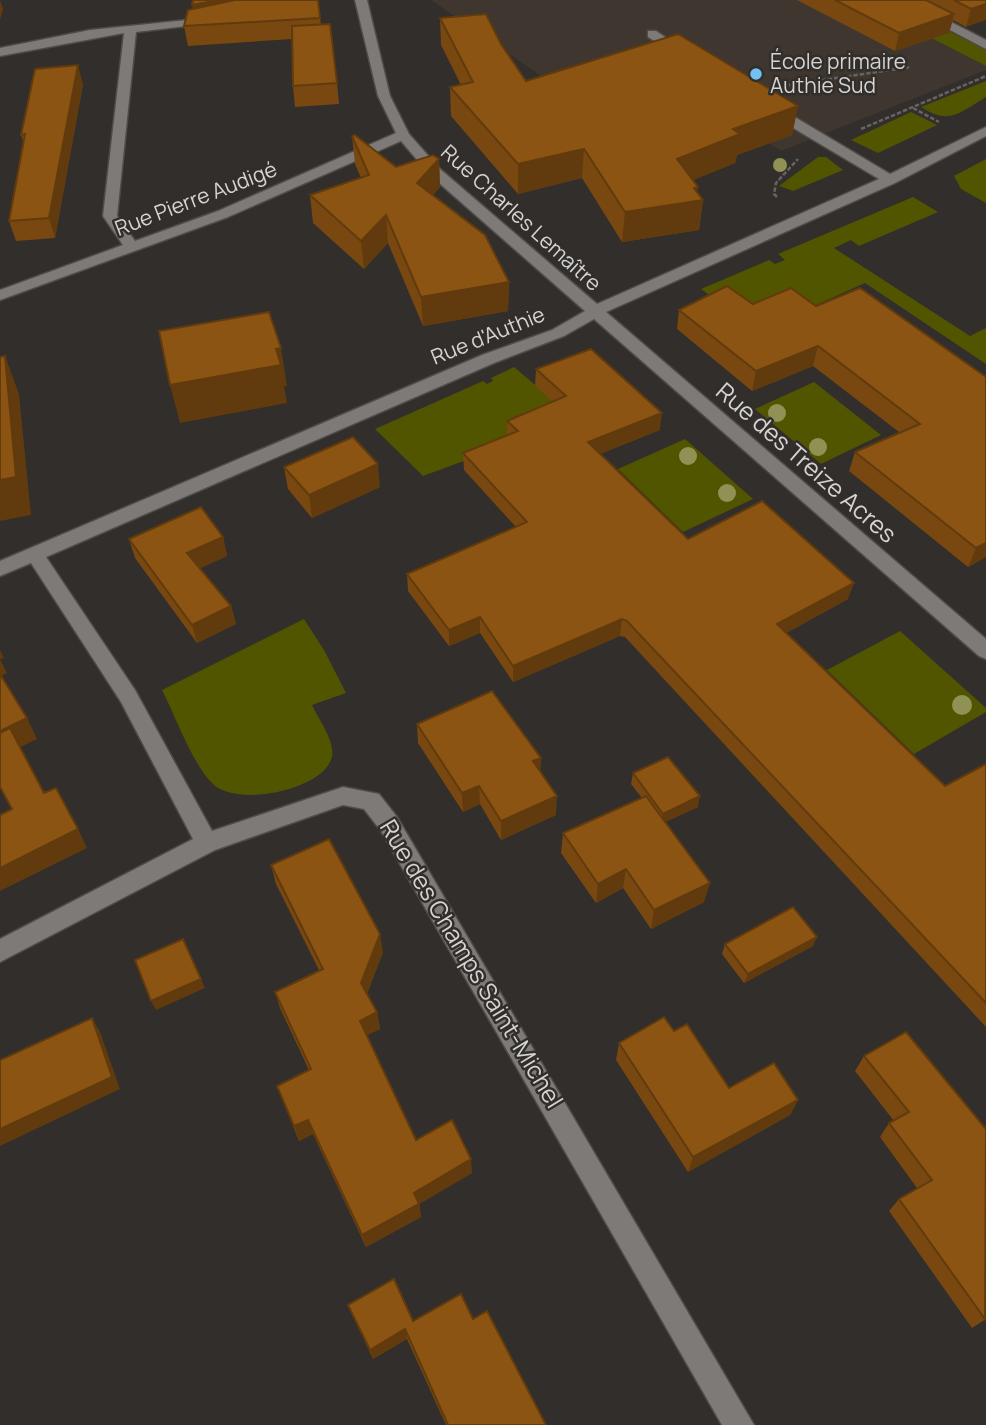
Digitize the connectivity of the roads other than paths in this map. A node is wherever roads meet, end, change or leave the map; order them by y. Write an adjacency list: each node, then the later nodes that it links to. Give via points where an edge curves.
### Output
1 (361, 0): 11 (street, Rue Charles Lemaître, via 384,96)
2 (899, 0): 6 (street)
3 (223, 17): 4 (street)
4 (130, 31): 7 (street); 13 (street, via 110,216)
5 (652, 34): 8 (street)
6 (986, 44)
7 (0, 52)
8 (695, 61)
9 (760, 102): 12 (street)
10 (986, 131): 12 (street, Rue d'Authie)
11 (404, 135): 13 (street, Rue Pierre Audigé, via 223,214); 15 (street, Rue Charles Lemaître, via 435,172)
12 (890, 180): 15 (street, Rue d'Authie)
13 (132, 248): 14 (street, Rue Pierre Audigé)
14 (0, 295)
15 (595, 312): 16 (street, Rue d'Authie, via 558,333); 18 (street, Rue des Treize Acres)
16 (34, 553): 17 (street, Rue d'Authie); 19 (street, via 128,696)
17 (0, 569)
18 (986, 651)
19 (207, 843): 20 (street, Rue des Champs Saint-Michel); 21 (street, Rue des Champs Saint-Michel, via 343,796 372,801 531,1063)
20 (0, 951)
21 (739, 1425)

